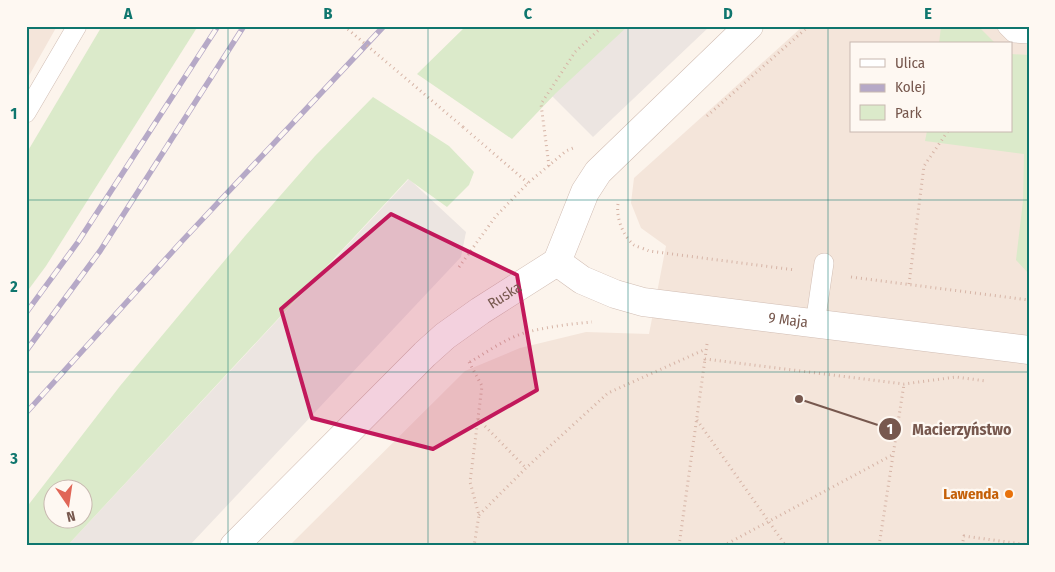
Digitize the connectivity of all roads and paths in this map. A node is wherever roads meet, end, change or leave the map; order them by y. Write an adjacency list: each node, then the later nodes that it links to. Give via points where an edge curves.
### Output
1 (78, 26): 8 (lane)
2 (344, 26): 13 (path, bridge)
3 (603, 26): 12 (path, via 575,52 541,104)
4 (749, 26): 15 (street, via 598,172 585,192)
5 (809, 26): 9 (path)
6 (1007, 26): 7 (lane, via 1014,33)
7 (1029, 34)
8 (26, 113)
9 (703, 119)
10 (947, 132): 18 (path, via 924,166)
11 (574, 147): 12 (path)
12 (549, 166): 13 (path)
13 (528, 182): 16 (path, via 496,216)
14 (620, 198): 17 (path, via 619,220 626,235 634,245 649,251)
15 (557, 262): 21 (street, 9 Maja, via 582,280 643,302); 37 (street, Ruska, via 438,342)
16 (459, 267)
17 (823, 268): 18 (path); 21 (lane)
18 (909, 284): 19 (path)
19 (1029, 300)
20 (595, 322): 23 (path, via 522,334)
21 (815, 324): 25 (street, 9 Maja)
22 (708, 341): 24 (path)
23 (497, 345)
24 (707, 348): 26 (path); 33 (path, via 608,393)
25 (1029, 350)
26 (705, 360): 29 (path); 31 (path)
27 (469, 362): 30 (path, via 482,386)
28 (993, 381): 29 (path, via 956,377)
29 (904, 384): 32 (path)
30 (478, 419): 33 (path); 34 (path, via 470,482)
31 (697, 420): 35 (path); 39 (path)
32 (894, 454): 35 (path); 42 (path)
33 (526, 468): 34 (path)
34 (479, 514): 38 (path)
35 (768, 521): 40 (path); 41 (path)
36 (1029, 545): 43 (path, via 964,536)
37 (234, 546)
38 (474, 546)
39 (679, 546)
40 (723, 546)
41 (786, 546)
42 (879, 546)
43 (962, 546)

